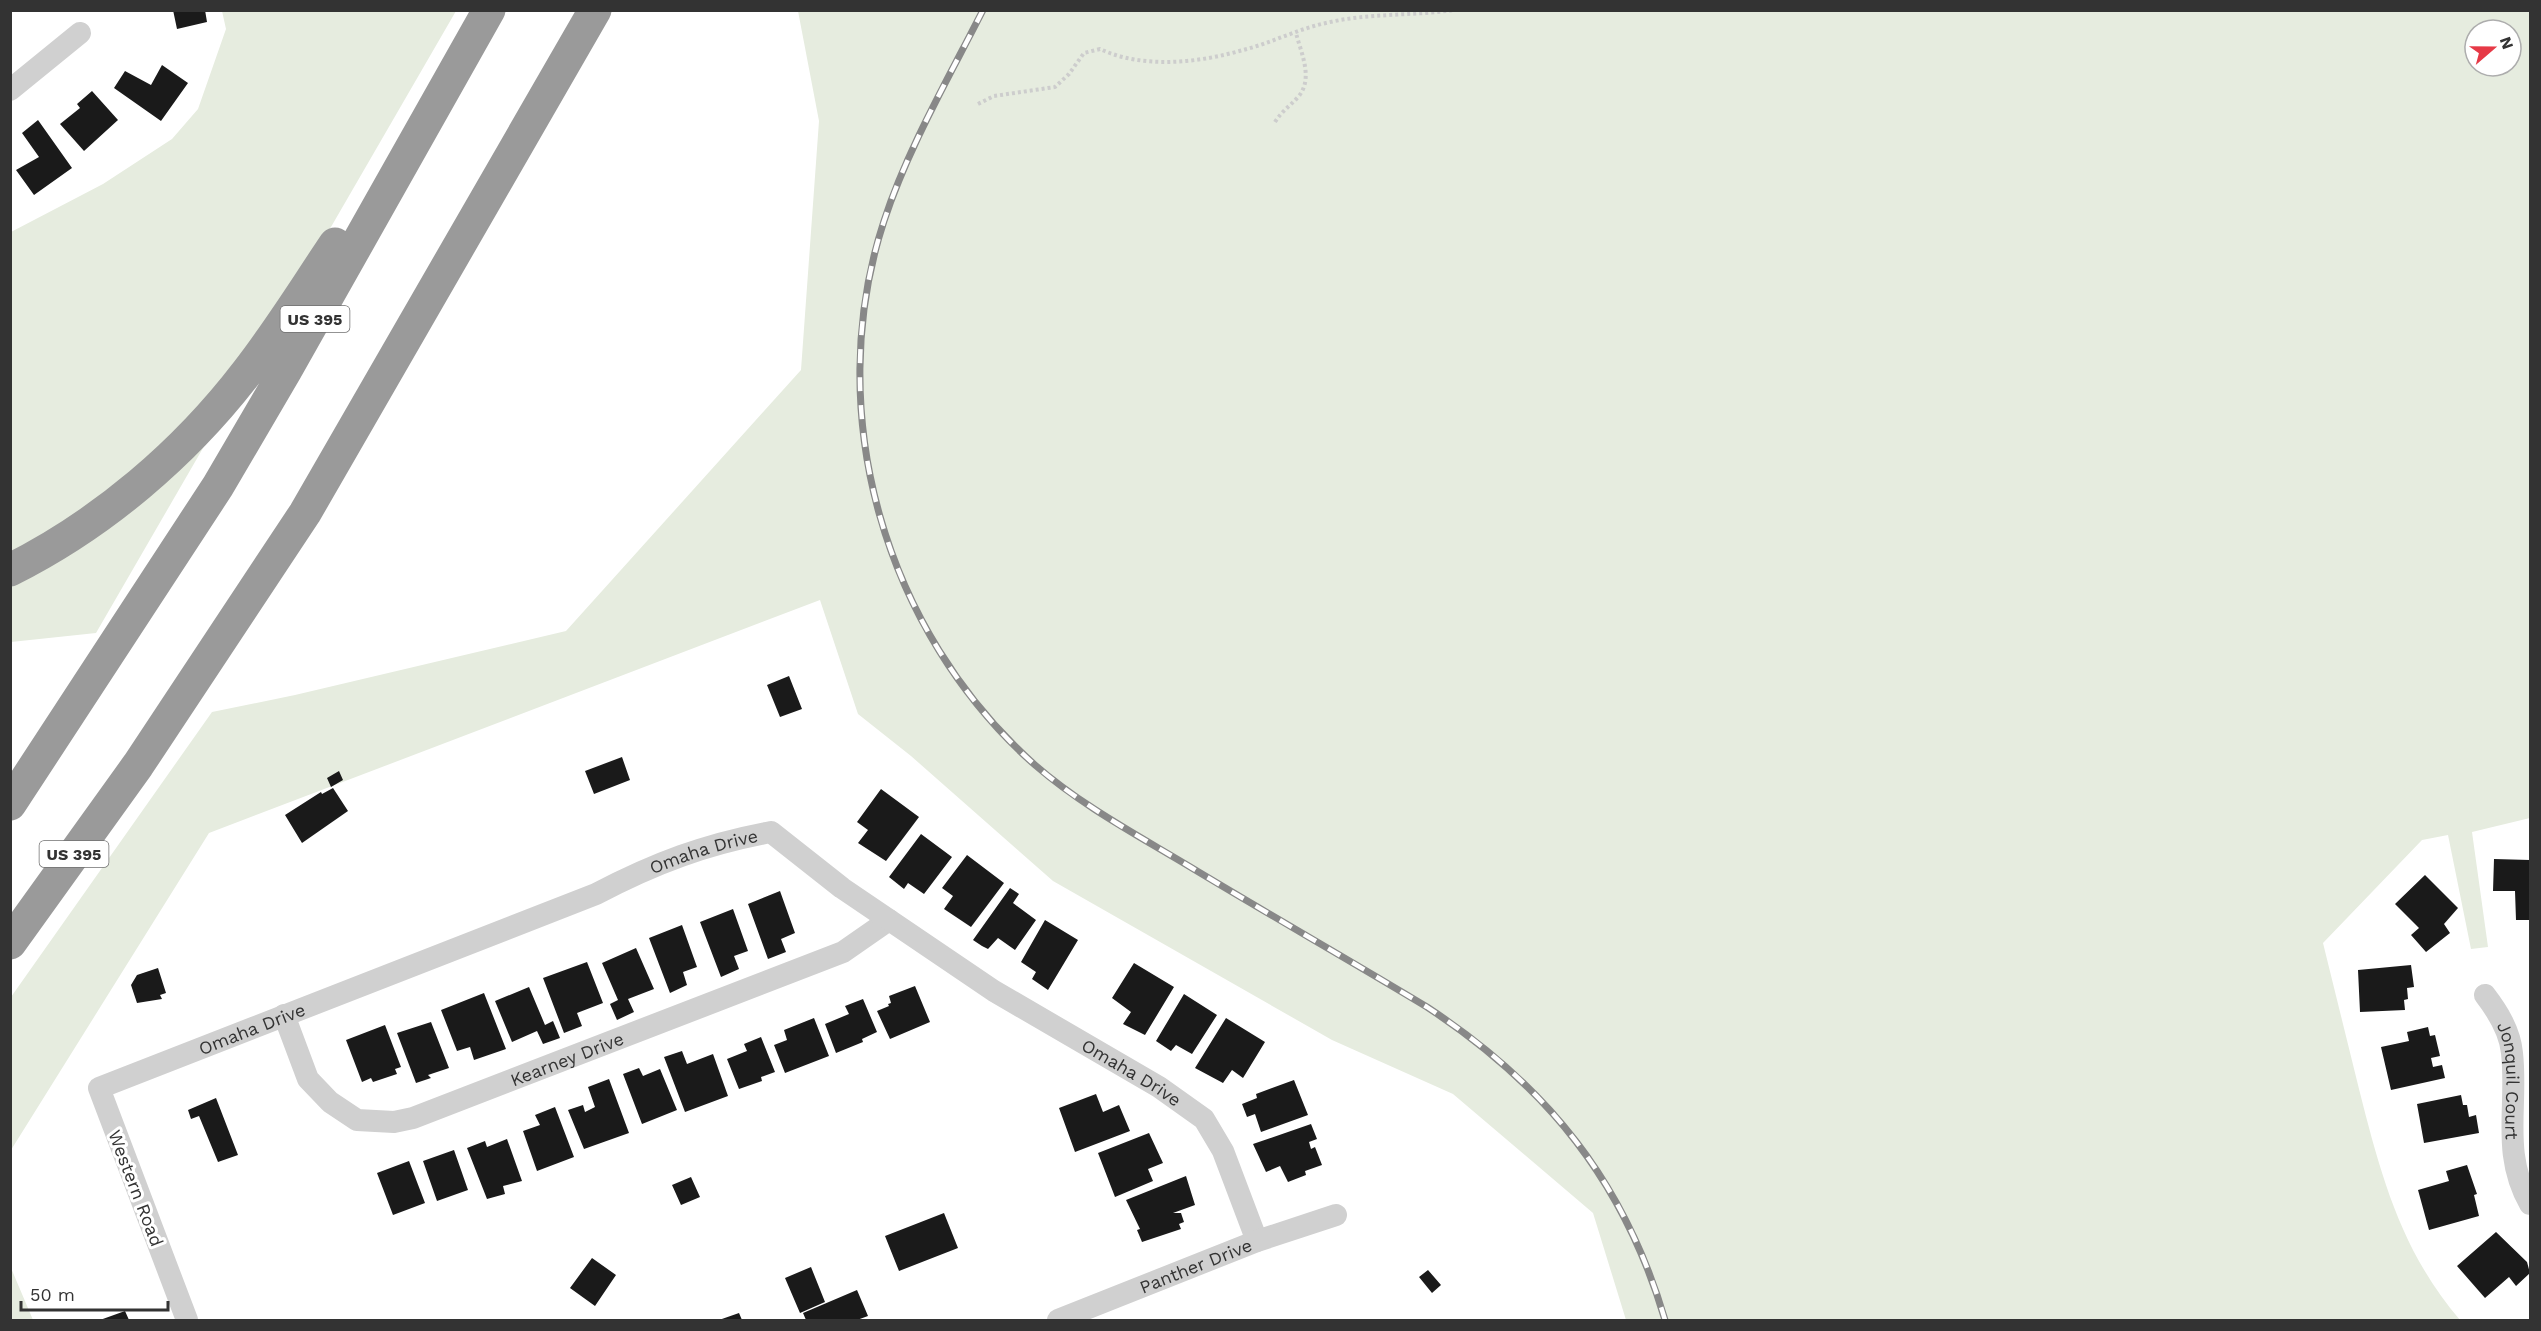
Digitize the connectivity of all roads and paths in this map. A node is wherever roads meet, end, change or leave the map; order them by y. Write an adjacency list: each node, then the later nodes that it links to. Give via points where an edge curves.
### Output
1 (489, 10): 6 (highway, US 395)
2 (595, 10): 13 (highway, US 395, via 305,513 138,765)
3 (1454, 10): 5 (path, via 1327,22)
4 (80, 33): 7 (street)
5 (1296, 33): 8 (path, via 1211,58 1175,61 1139,61 1117,57 1100,48 1084,53 1055,87 994,96); 9 (path, via 1307,78 1299,96)
6 (468, 46): 10 (highway, via 277,331 210,416 144,480 109,507 73,534); 11 (highway, US 395, via 218,486)
7 (10, 90)
8 (978, 104)
9 (1275, 122)
10 (10, 570)
11 (10, 804)
12 (889, 920): 15 (street, Omaha Drive, via 771,832 725,841 647,867 596,894); 15 (street, Kearney Drive, via 843,952 394,1122 357,1120 330,1102 308,1079); 19 (street, Omaha Drive, via 994,991 1159,1087 1204,1119 1223,1151)
13 (10, 943)
14 (2485, 995): 17 (street, Jonquil Court, via 2507,1033 2512,1053 2512,1146)
15 (284, 1015): 16 (street, Omaha Drive)
16 (99, 1088): 20 (street, Western Road)
17 (2530, 1204)
18 (1336, 1215): 19 (street, Panther Drive)
19 (1257, 1241): 21 (street, Panther Drive)
20 (186, 1320)
21 (1058, 1320)

